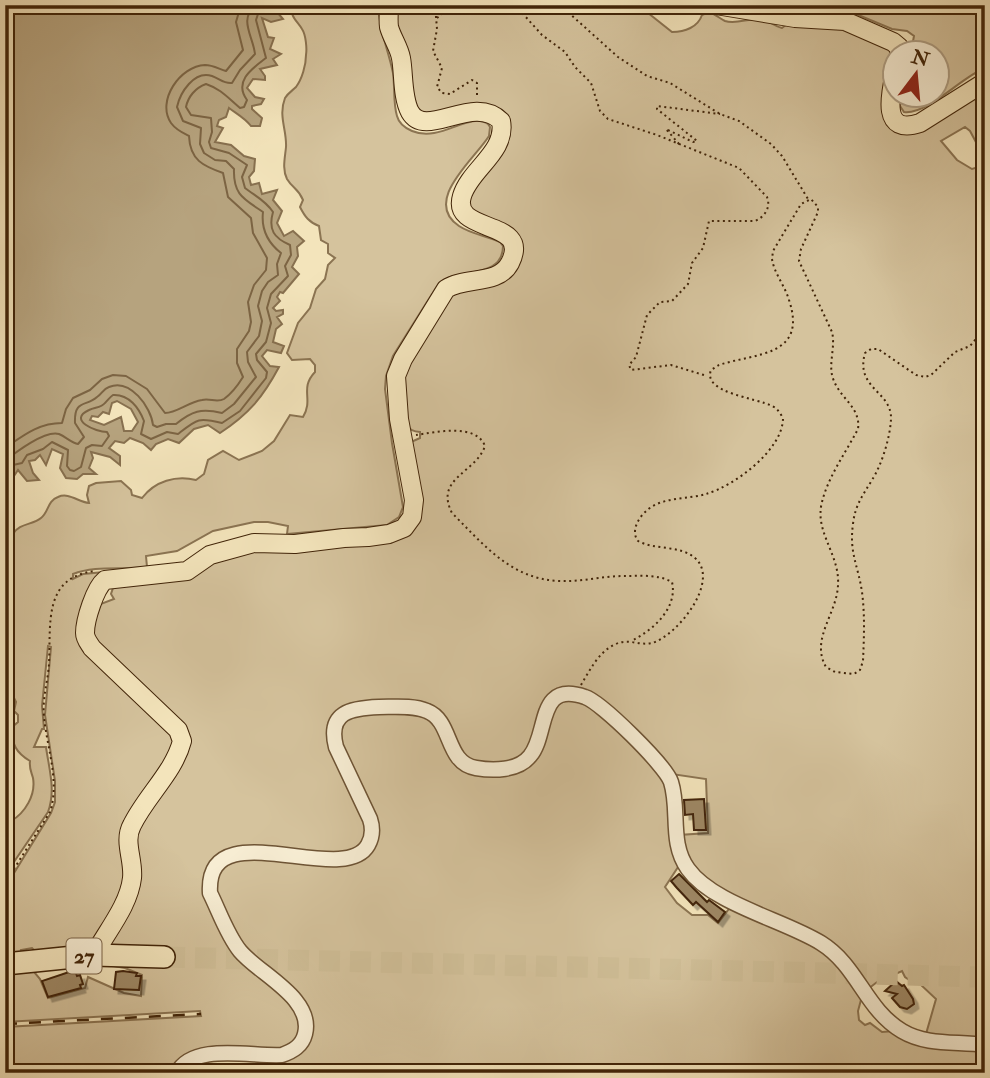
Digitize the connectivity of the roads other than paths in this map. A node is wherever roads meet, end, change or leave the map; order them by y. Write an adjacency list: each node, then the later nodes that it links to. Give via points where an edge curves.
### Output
1 (389, 5): 8 (main road, via 388,24 401,55 414,117 439,121 485,111 501,121 503,129 495,148 462,193 460,203 471,219 510,237 513,253 500,274 446,289 403,359 396,386 414,509 409,523 398,531 368,537 254,543 210,555 187,571 105,580 96,590 86,639 178,730 181,741 131,826 130,887)
2 (716, 5): 3 (main road, via 845,21)
3 (884, 38)
4 (985, 82): 5 (main road)
5 (951, 103)
6 (889, 108): 7 (main road, via 894,119 911,126)
7 (944, 108)
8 (94, 955): 9 (highway, 27); 10 (highway, 27)
9 (164, 957)
10 (5, 964)
11 (985, 1045): 12 (street, via 938,1042 901,1031 874,1008 852,970 832,950 701,883 680,855 673,792 665,769 605,710 576,695 562,696 550,704 527,760 499,769 462,763 441,724 425,710 357,708 341,715 334,728 336,747 373,828 363,852 340,860 240,853 222,861 209,884 238,948 301,1008 306,1026 303,1041 282,1055 195,1056 181,1064)
12 (177, 1073)

